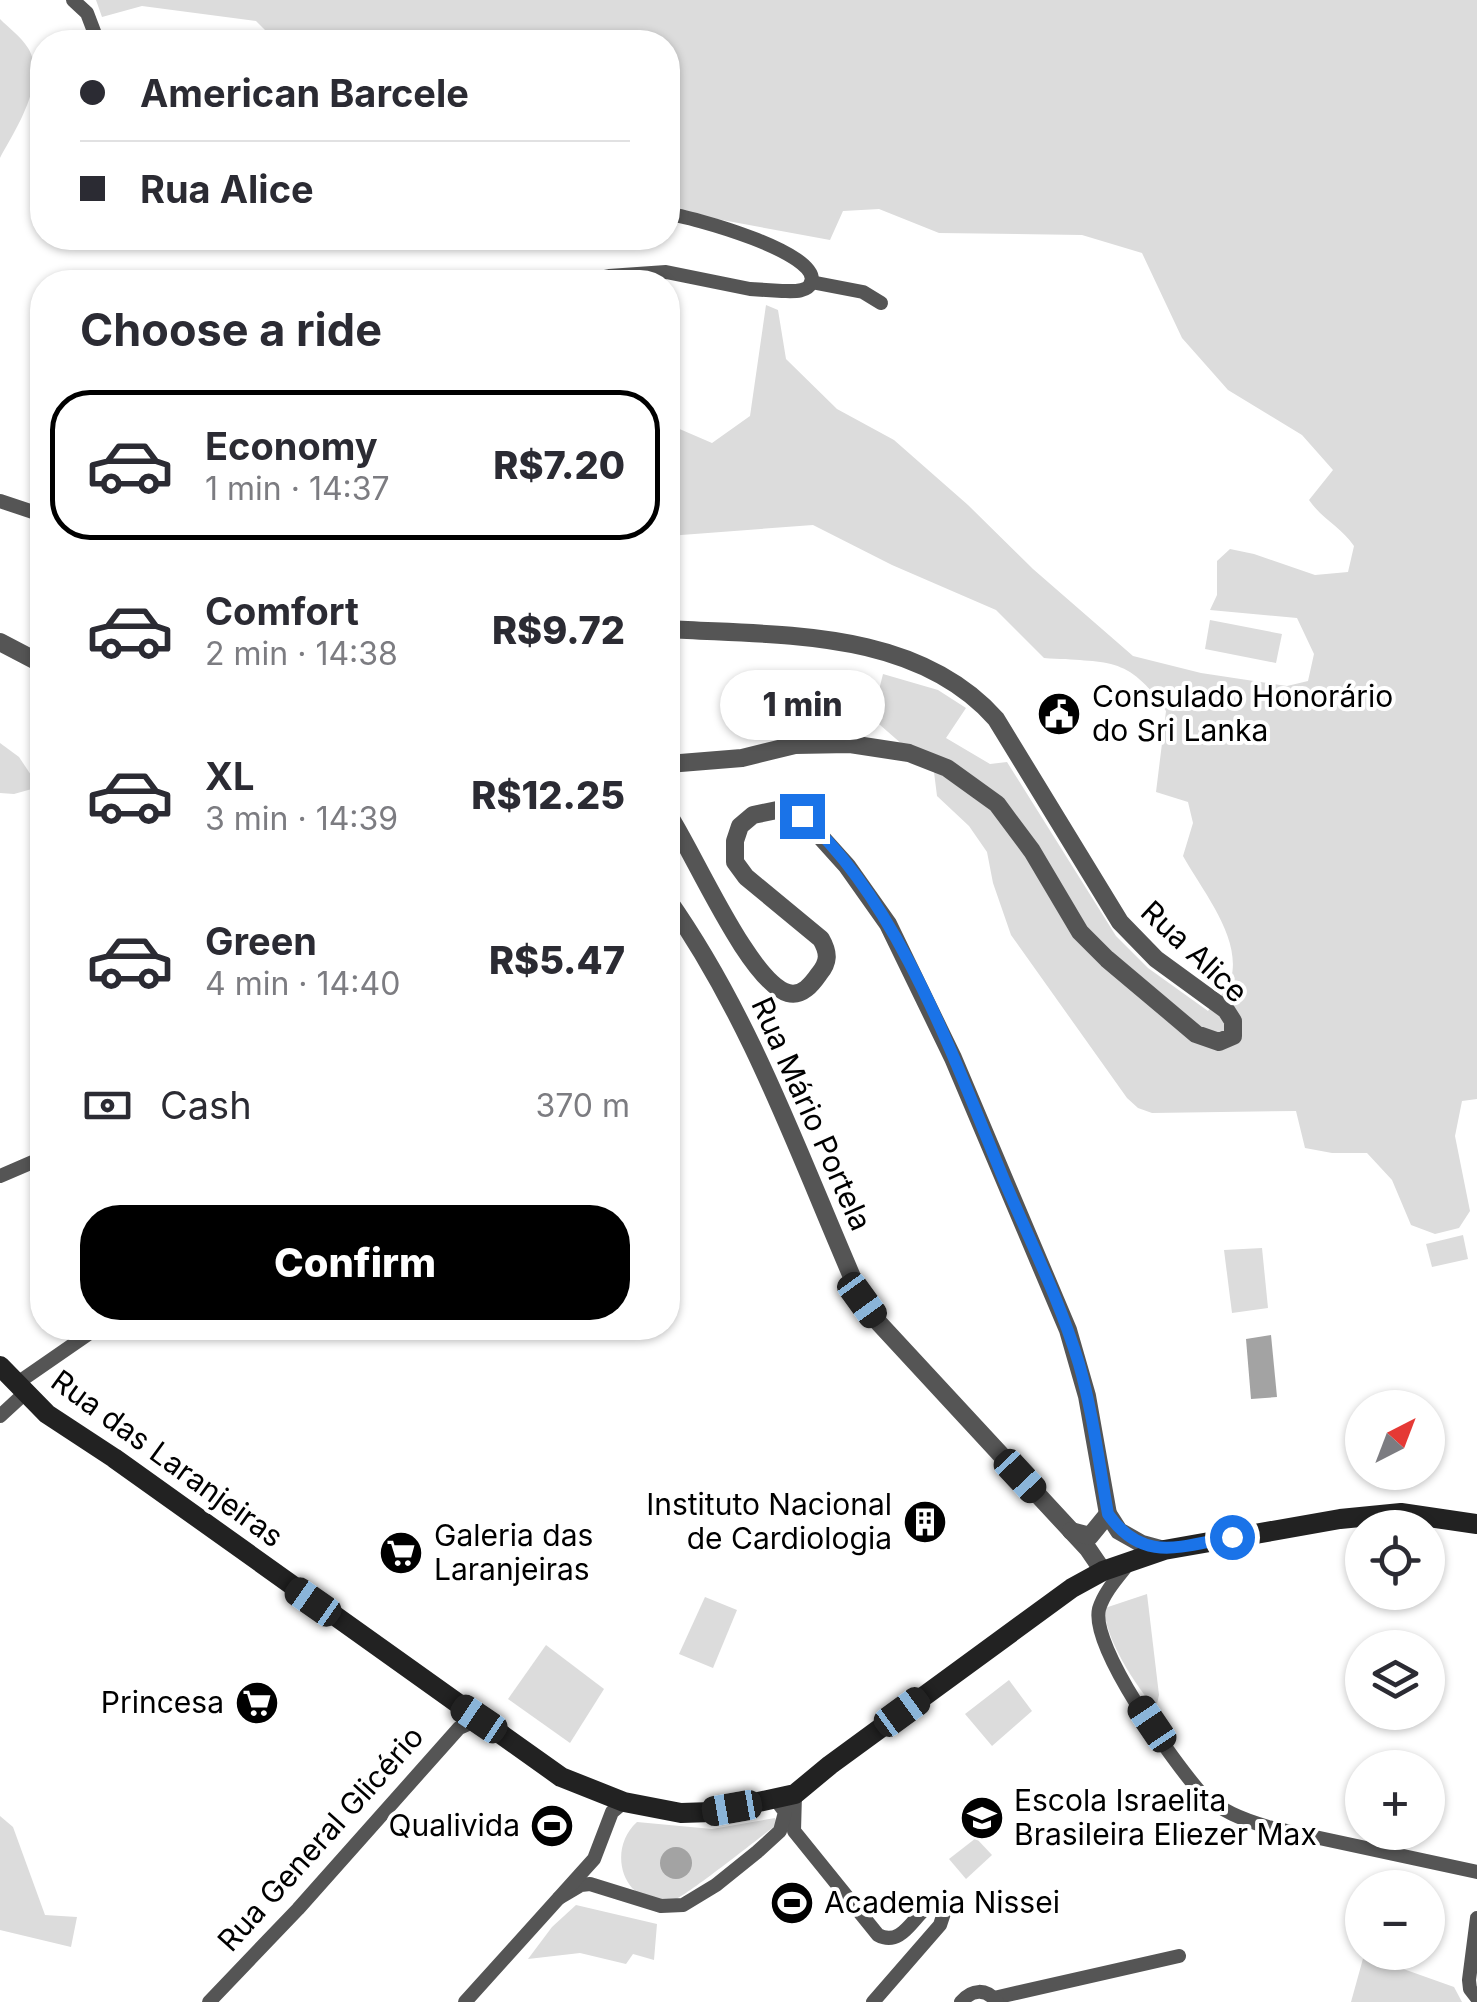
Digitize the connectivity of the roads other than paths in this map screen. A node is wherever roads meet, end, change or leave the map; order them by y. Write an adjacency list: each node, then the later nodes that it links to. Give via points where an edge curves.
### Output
1 (74, 0): 2 (street)
2 (94, 30)
3 (680, 217): 5 (street, via 770,246 805,264)
4 (680, 276): 5 (street, via 782,291)
5 (811, 282): 6 (street, via 864,292)
6 (881, 303)
7 (0, 500): 8 (street)
8 (30, 511)
9 (680, 630): 12 (street, Rua Alice, via 828,639 885,652 954,680 996,719 1120,922 1156,959 1226,1010 1233,1036 1219,1042 1196,1034 1106,959 1080,932 997,804 946,768 909,753 850,744 795,745)
10 (0, 642): 11 (street)
11 (30, 658)
12 (680, 763)
13 (680, 835): 21 (street, via 750,958 788,993 808,988 827,961 827,949 735,862 740,826 753,815 786,808 802,816 888,924 953,1058 1068,1330)
14 (680, 917): 23 (street, Rua Mário Portela, via 734,1008 862,1300)
15 (30, 1163): 16 (street)
16 (0, 1176)
17 (82, 1340): 19 (street)
18 (0, 1366): 19 (main road, Rua das Laranjeiras)
19 (21, 1388): 20 (street); 27 (main road, Rua das Laranjeiras, via 46,1414)
20 (0, 1416)
21 (1108, 1514): 23 (street, via 1090,1536); 24 (street, via 1120,1530)
22 (1477, 1524): 24 (main road, Rua das Laranjeiras, via 1401,1513)
23 (1071, 1531): 26 (street, Rua Mário Portela)
24 (1164, 1550): 25 (main road, Rua das Laranjeiras)
25 (1129, 1563): 26 (main road, Rua das Laranjeiras); 33 (street, via 1100,1609 1103,1642 1200,1792 1218,1808 1252,1822)
26 (1104, 1572): 29 (main road, Rua das Laranjeiras, via 1072,1588)
27 (479, 1719): 28 (main road, Rua das Laranjeiras); 39 (street, Rua General Glicério, via 459,1728)
28 (593, 1792): 30 (main road, Rua das Laranjeiras); 31 (street)
29 (784, 1797): 30 (main road, Rua das Laranjeiras, via 681,1813); 32 (street)
30 (624, 1802): 31 (street)
31 (605, 1826): 34 (street, via 594,1858)
32 (787, 1831): 34 (street, via 683,1905 662,1906 590,1884); 41 (street, via 883,1938 900,1936 928,1906 944,1913)
33 (1477, 1872)
34 (559, 1898): 40 (street)
35 (1477, 1918): 37 (street, via 1469,1980)
36 (1179, 1956): 38 (street)
37 (1477, 1998)
38 (996, 2000): 42 (street, via 976,1992)
39 (209, 2002)
40 (465, 2002)
41 (873, 2002)
42 (961, 2002)

